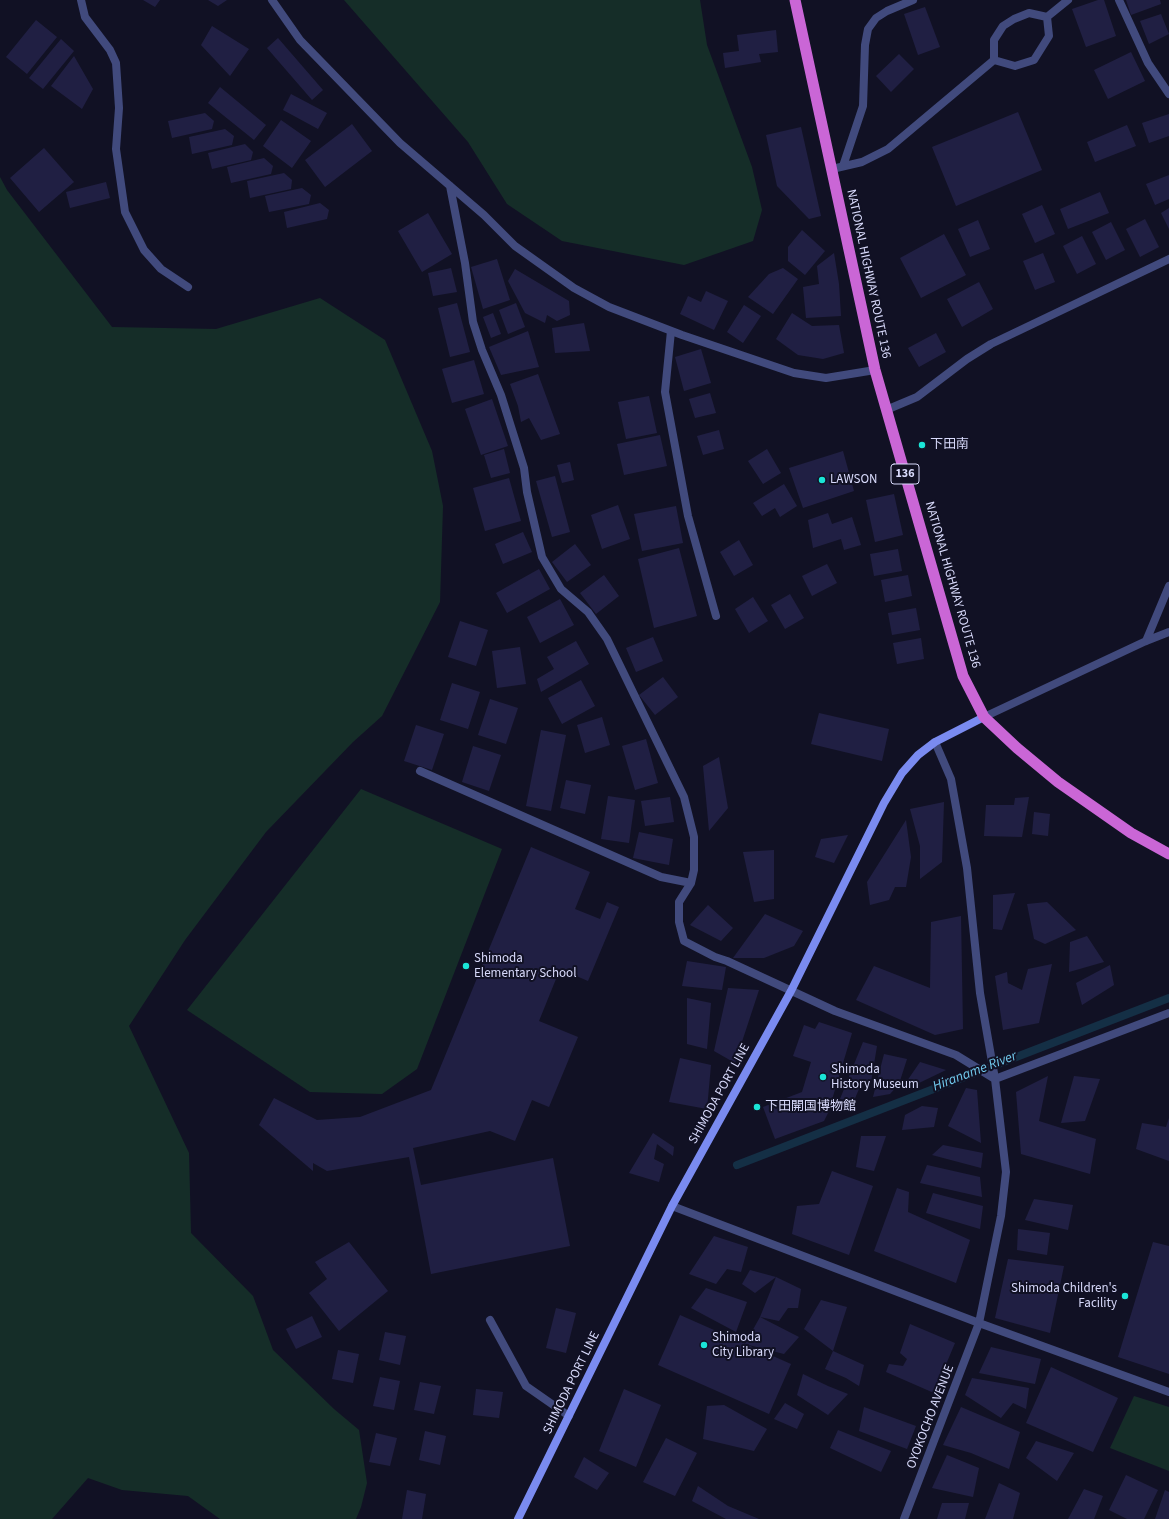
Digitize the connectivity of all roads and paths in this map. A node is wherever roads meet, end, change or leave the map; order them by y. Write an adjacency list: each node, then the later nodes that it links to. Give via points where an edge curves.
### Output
1 (81, 0): 14 (street, via 85,17 110,50 116,63 119,108 116,149 124,212 144,250 161,269)
2 (272, 0): 12 (street, via 300,40 400,143)
3 (795, 0): 11 (highway, NATIONAL HIGHWAY ROUTE 136 / 136)
4 (913, 0): 10 (street, via 876,18 868,30 865,45 863,106)
5 (1068, 0): 7 (street)
6 (1119, 0): 9 (street, via 1148,63)
7 (1047, 17): 8 (street, via 1029,13 1003,26 994,40); 8 (street, via 1048,36 1034,60 1016,66)
8 (994, 60): 10 (street, via 888,149 862,162)
9 (1169, 94)
10 (843, 166): 11 (street)
11 (832, 169): 16 (highway, NATIONAL HIGHWAY ROUTE 136 / 136)
12 (450, 186): 15 (street, via 515,246 574,288 609,307); 26 (street, via 473,322 524,468 542,556 561,589 588,612 607,639 670,766 684,797 694,837 694,870)
13 (1169, 259): 17 (street, via 991,344 917,397)
14 (188, 286)
15 (671, 331): 16 (street, via 794,373 826,378); 19 (street, via 665,392 688,516)
16 (875, 370): 17 (highway, NATIONAL HIGHWAY ROUTE 136 / 136)
17 (886, 410): 22 (highway, NATIONAL HIGHWAY ROUTE 136 / 136, via 963,676)
18 (1169, 586): 21 (street)
19 (716, 616)
20 (1169, 632): 21 (street)
21 (1146, 641): 22 (street)
22 (984, 717): 23 (main road, SHIMODA PORT LINE); 25 (highway, NATIONAL HIGHWAY ROUTE 136 / 136, via 1058,782 1131,833)
23 (935, 742): 27 (main road, SHIMODA PORT LINE, via 918,755 902,773); 29 (street, OYOKOCHO AVENUE, via 952,779 967,868 980,993)
24 (420, 771): 26 (street, via 661,876)
25 (1169, 854)
26 (691, 882): 27 (street, via 679,902 679,922 684,941)
27 (791, 991): 29 (street, via 835,1011 956,1055); 30 (main road, SHIMODA PORT LINE)
28 (1169, 1013): 29 (street)
29 (995, 1079): 32 (street, OYOKOCHO AVENUE, via 1006,1172 1002,1216)
30 (672, 1206): 32 (street); 34 (main road, SHIMODA PORT LINE)
31 (490, 1320): 34 (street, via 526,1386)
32 (979, 1323): 33 (street); 36 (street, OYOKOCHO AVENUE)
33 (1169, 1392)
34 (569, 1416): 35 (main road, SHIMODA PORT LINE)
35 (518, 1519)
36 (904, 1519)

